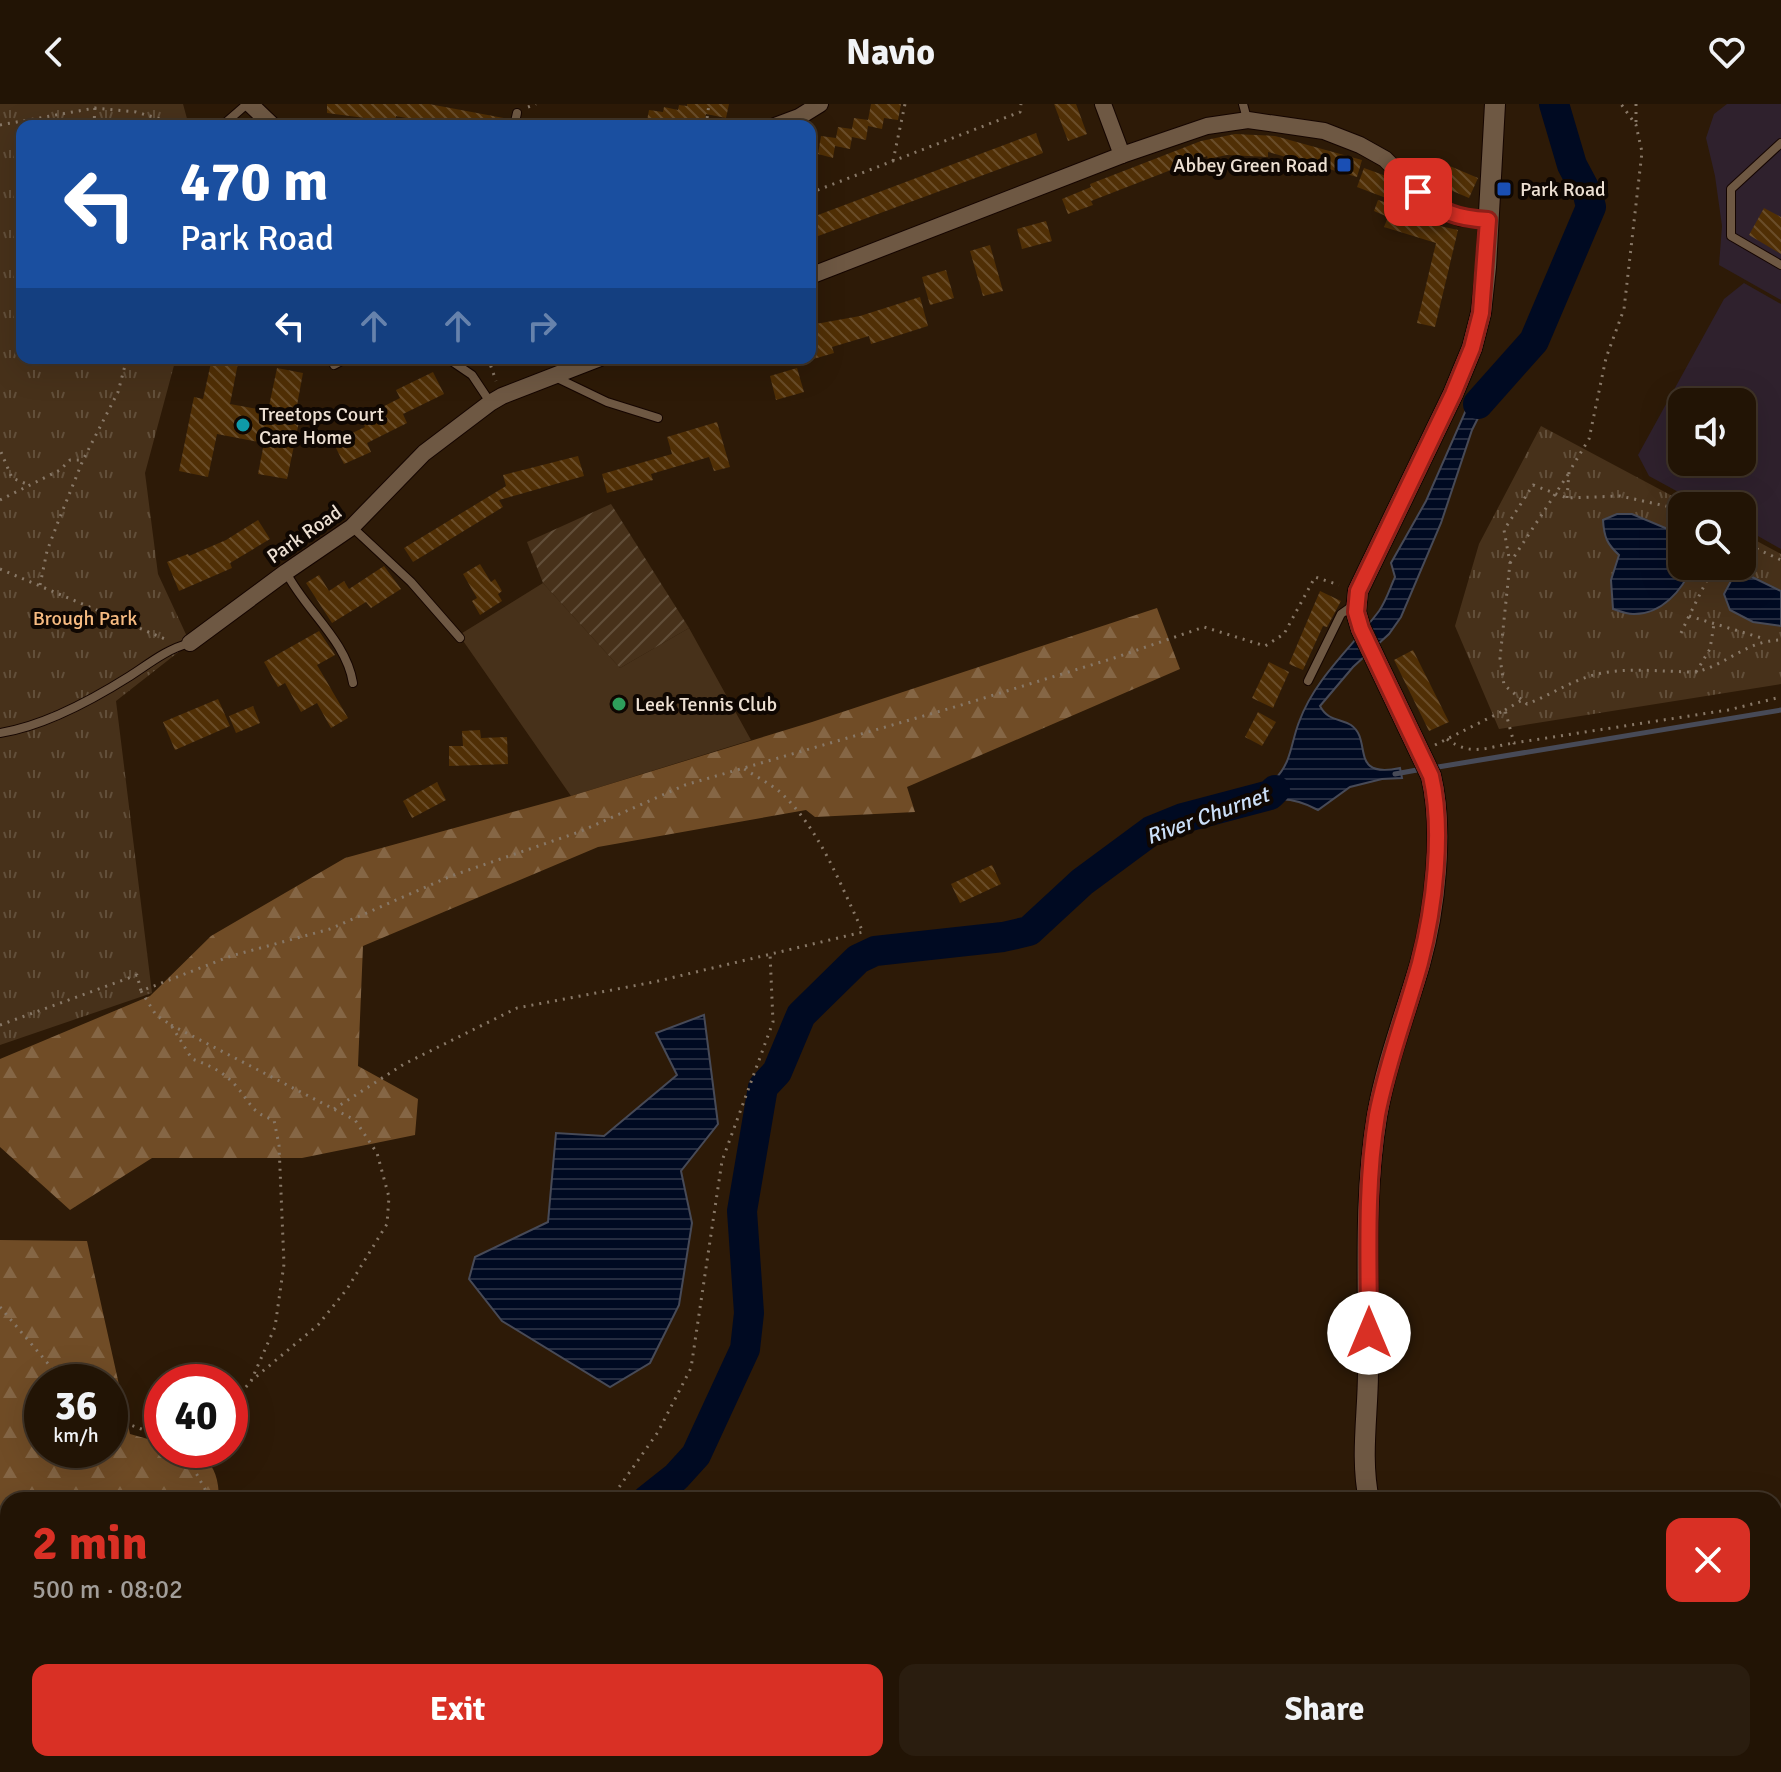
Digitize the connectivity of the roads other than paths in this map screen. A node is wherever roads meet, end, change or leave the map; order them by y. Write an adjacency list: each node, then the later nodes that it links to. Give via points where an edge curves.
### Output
1 (248, 104): 7 (lane); 8 (street)
2 (820, 104): 10 (street)
3 (1103, 104): 12 (street)
4 (1495, 104): 13 (street)
5 (1246, 112): 12 (street); 13 (street, via 1360,145 1385,159 1442,211)
6 (517, 113): 9 (lane)
7 (229, 120)
8 (266, 120)
9 (515, 120)
10 (791, 120)
11 (1781, 143): 14 (lane, via 1731,189 1731,236)
12 (1122, 155): 15 (street)
13 (1488, 220): 23 (street, via 1481,313 1472,348)
14 (1781, 265)
15 (816, 274)
16 (456, 364): 19 (lane)
17 (584, 364): 18 (street, Park Road)
18 (553, 376): 19 (street, Park Road); 20 (lane, via 607,402)
19 (496, 399): 21 (street, Park Road, via 424,453)
20 (658, 418)
21 (352, 527): 22 (street, Park Road); 24 (lane)
22 (286, 572): 25 (street, Park Road); 27 (lane, via 347,660)
23 (1357, 598): 26 (lane, via 1341,614); 29 (street, via 1361,629 1436,795 1436,845 1421,961 1377,1115 1372,1161 1365,1435)
24 (460, 638)
25 (182, 645): 28 (lane, via 90,699)
26 (1308, 681)
27 (353, 683)
28 (0, 733)
29 (1369, 1492)

